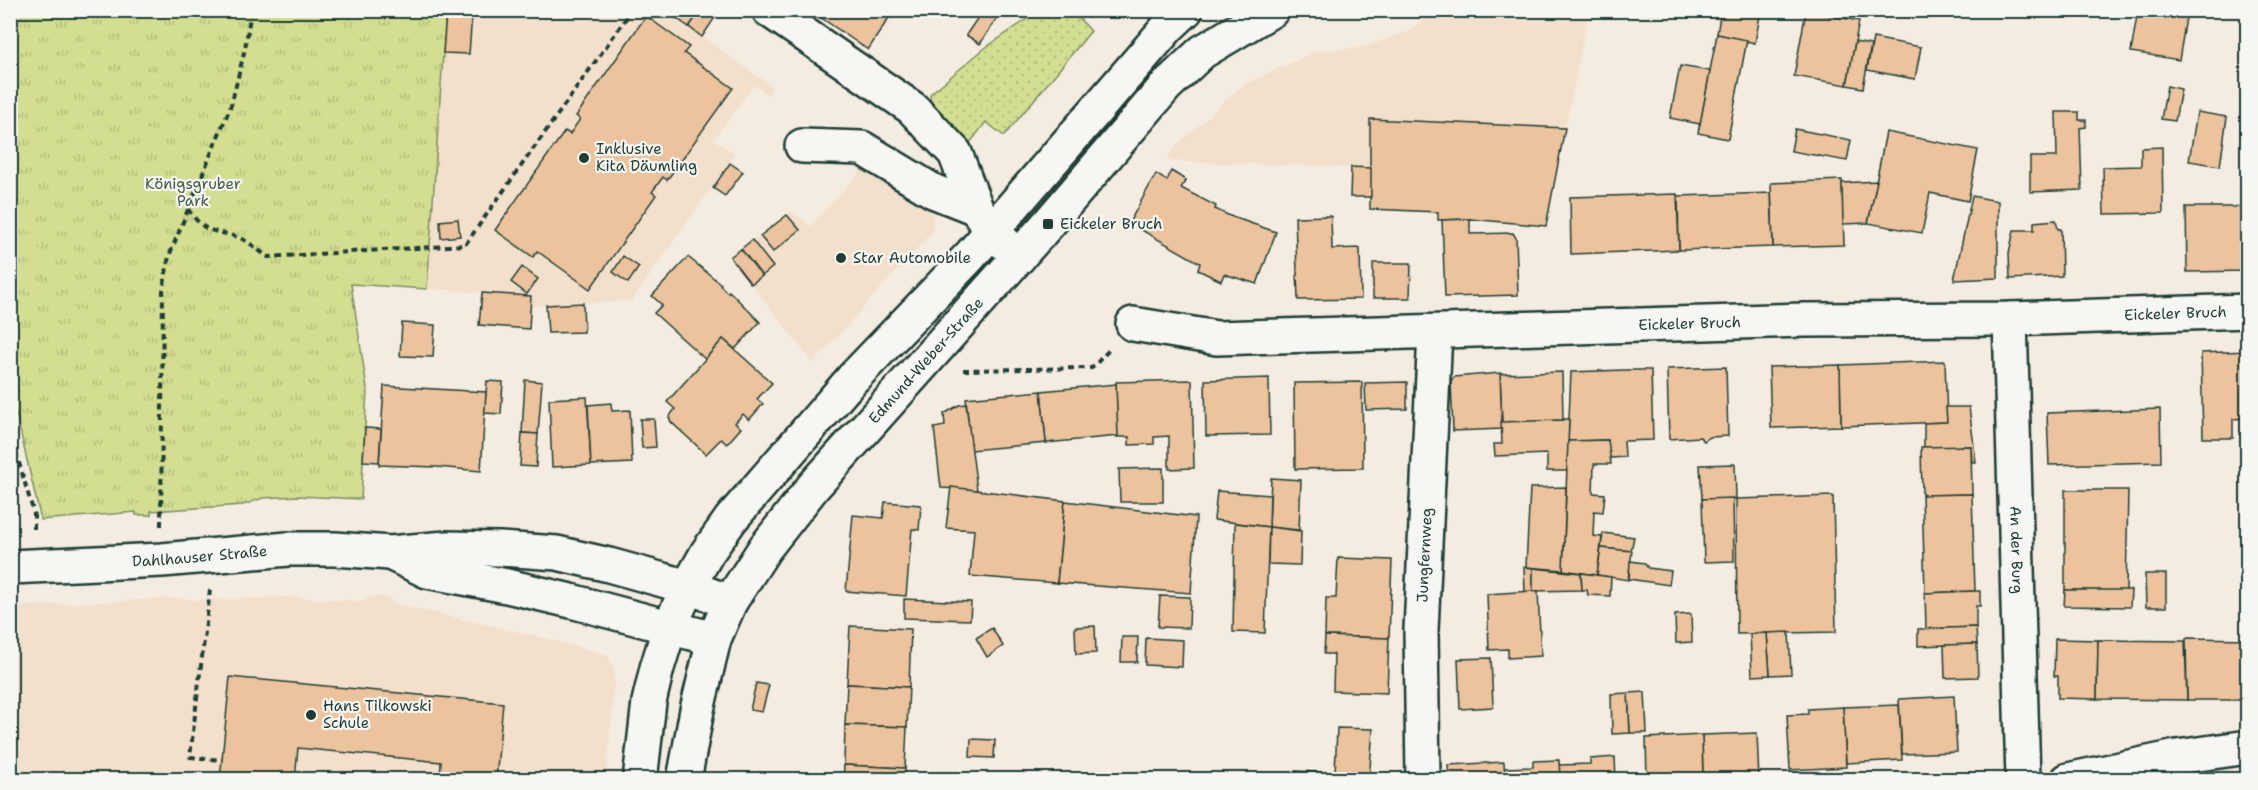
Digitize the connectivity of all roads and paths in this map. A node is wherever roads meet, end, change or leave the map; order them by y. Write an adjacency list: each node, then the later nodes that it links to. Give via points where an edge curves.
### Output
1 (251, 10): 7 (path, via 231,105)
2 (632, 10): 7 (path, via 465,244 268,257 241,239 209,232)
3 (769, 10): 8 (street, via 912,108 955,153)
4 (1186, 10): 8 (street)
5 (1272, 10): 9 (street, Edmund-Weber-Straße, via 1202,52 1185,67)
6 (802, 146): 8 (street, via 862,148)
7 (188, 209): 18 (path, via 169,256 163,290)
8 (984, 219): 9 (street); 20 (street, via 970,255 853,378 746,499)
9 (1019, 257): 14 (street, Edmund-Weber-Straße)
10 (2247, 311): 11 (street, Eickeler Bruch)
11 (2010, 319): 13 (street, Eickeler Bruch, via 1803,320); 29 (street, An der Burg)
12 (1133, 324): 13 (street, Eickeler Bruch, via 1217,338); 14 (path, via 1092,368 968,371)
13 (1435, 332): 28 (street, Jungfernweg, via 1421,630)
14 (925, 361): 21 (street, Edmund-Weber-Straße, via 813,487 765,548)
15 (10, 432): 19 (path, via 34,514)
16 (390, 553): 17 (street, Dahlhauser Straße, via 288,549); 20 (street, Dahlhauser Straße, via 446,548 556,553); 22 (street, Dahlhauser Straße, via 427,571 507,586)
17 (214, 556): 18 (street, Dahlhauser Straße); 25 (path, via 190,757)
18 (162, 560): 19 (street, Dahlhauser Straße)
19 (23, 566)
20 (688, 587): 21 (street, Dahlhauser Straße); 22 (street)
21 (730, 602): 23 (street, Edmund-Weber-Straße)
22 (670, 626): 23 (street, Dahlhauser Straße); 26 (street, via 649,702)
23 (714, 639): 27 (street, Edmund-Weber-Straße)
24 (2247, 747): 30 (street)
25 (222, 760)
26 (640, 780)
27 (684, 780)
28 (1423, 780)
29 (2023, 780)
30 (2068, 780)

